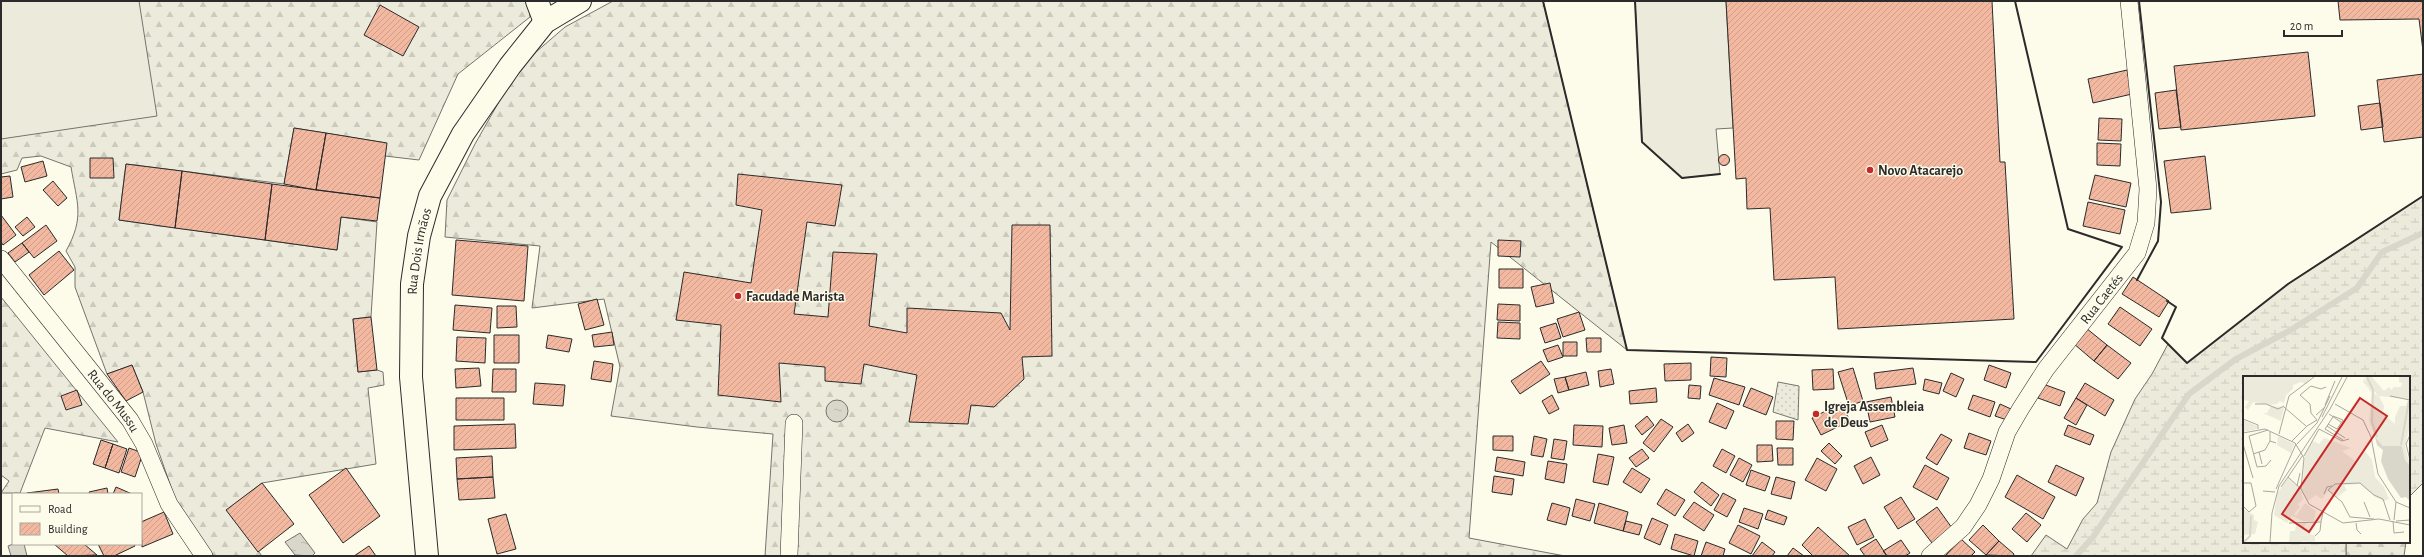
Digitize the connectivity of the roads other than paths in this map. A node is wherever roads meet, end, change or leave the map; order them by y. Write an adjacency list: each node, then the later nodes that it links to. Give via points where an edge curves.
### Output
1 (537, 1): 4 (main road)
2 (580, 1): 4 (main road, Rua Dois Irmãos)
3 (2128, 1): 10 (street, Rua Caetés, via 2148,189 2146,223 2137,253 2046,369 2021,408 2007,432 1991,479 1963,527)
4 (545, 22): 8 (main road, Rua Dois Irmãos, via 510,66 463,134 430,196 419,236 412,284 411,377)
5 (1, 259): 7 (street, Rua do Mussu, via 130,420 144,444 169,504)
6 (794, 423): 9 (street)
7 (204, 556)
8 (427, 556)
9 (789, 556)
10 (1930, 556)

